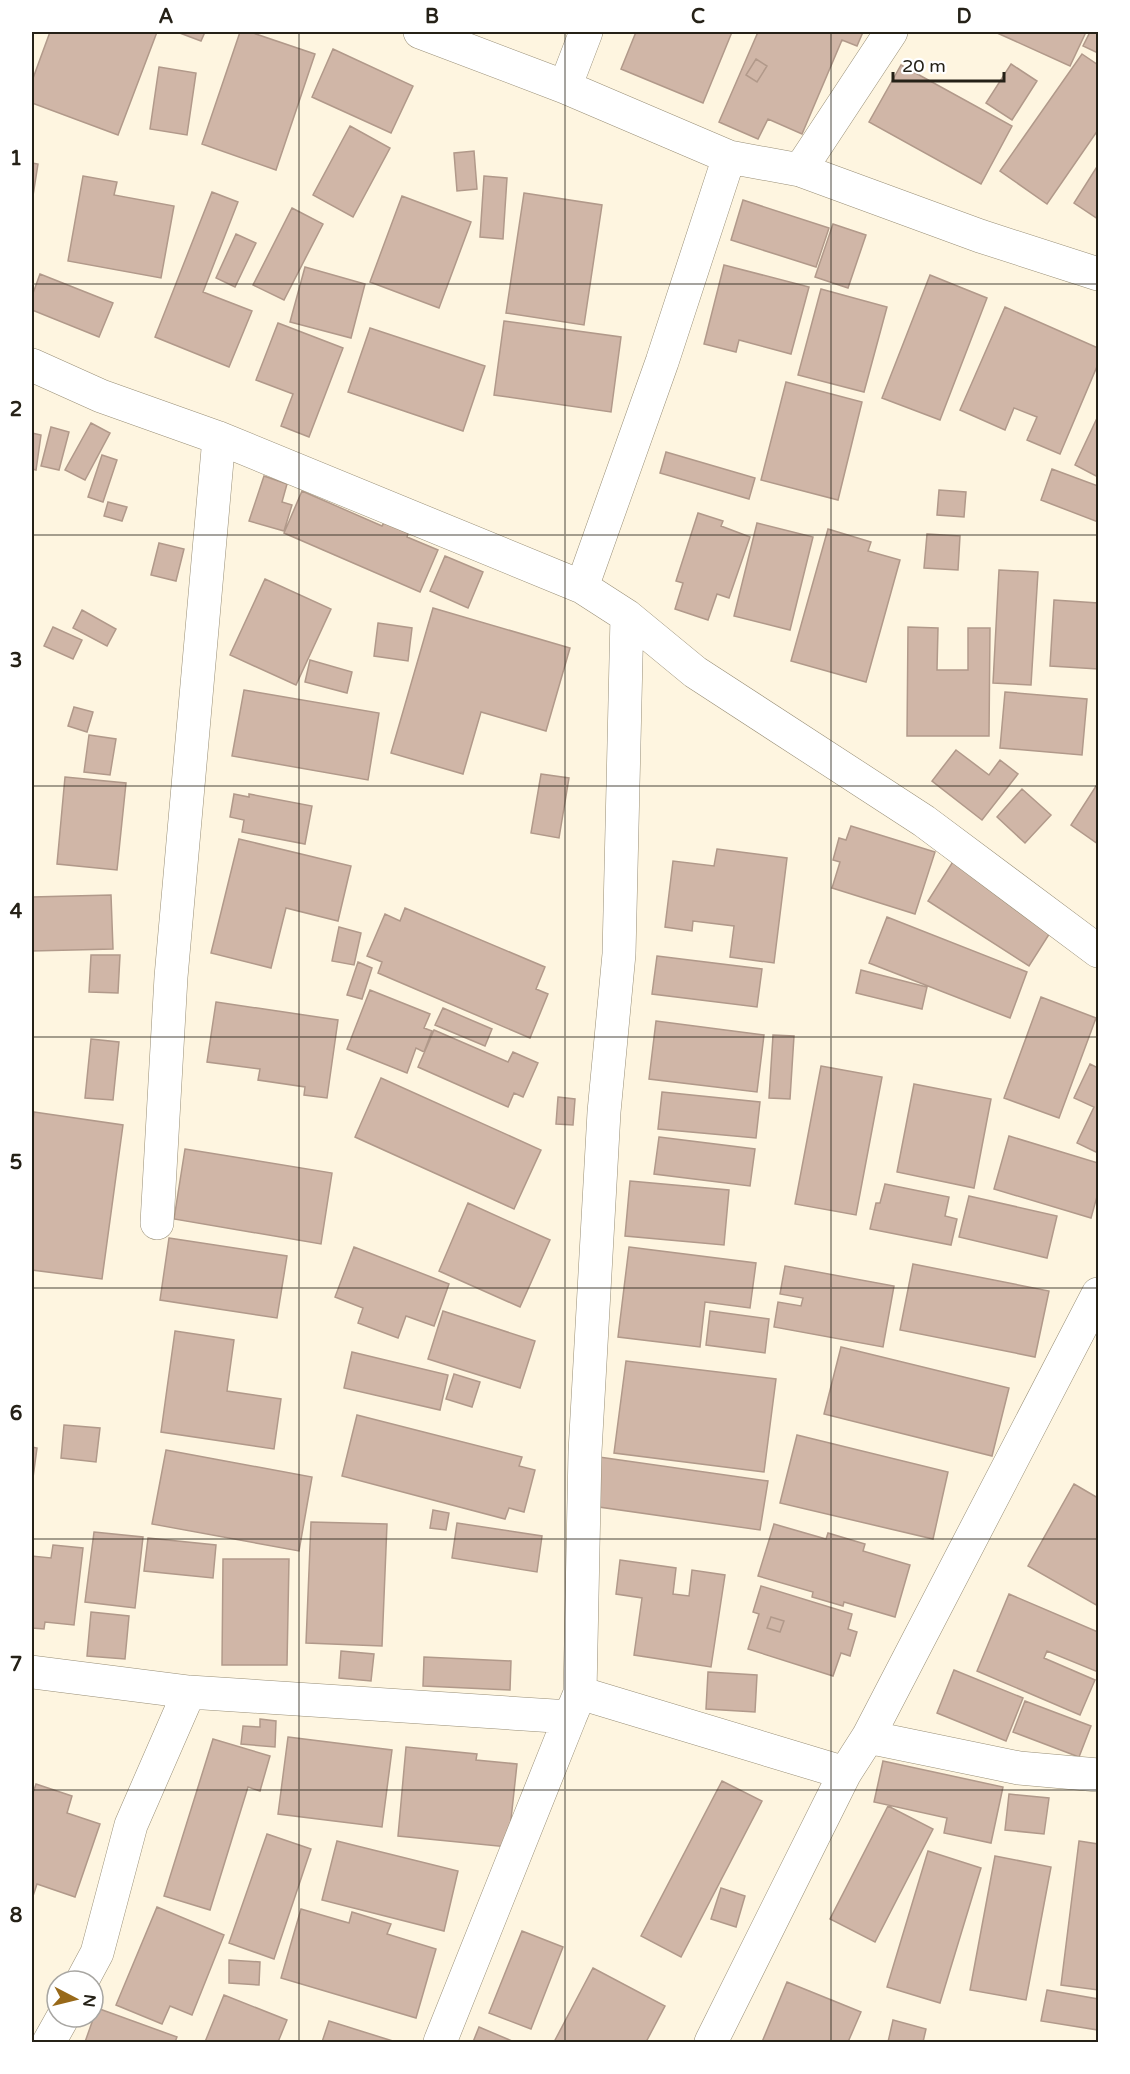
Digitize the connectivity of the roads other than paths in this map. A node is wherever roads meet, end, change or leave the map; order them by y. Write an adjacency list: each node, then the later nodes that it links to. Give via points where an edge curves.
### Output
1 (420, 32): 4 (street)
2 (586, 32): 4 (street)
3 (891, 32): 6 (street)
4 (565, 87): 5 (street)
5 (729, 157): 6 (street); 10 (street)
6 (800, 170): 7 (street, via 980,236)
7 (1098, 274)
8 (32, 365): 9 (street, via 101,396)
9 (219, 438): 10 (street); 13 (street, via 171,977)
10 (582, 587): 11 (street)
11 (627, 616): 12 (street, via 695,672 924,821); 17 (street, via 619,954 604,1112)
12 (1098, 951)
13 (157, 1223)
14 (1098, 1294): 18 (street)
15 (32, 1672): 16 (street)
16 (189, 1692): 17 (street); 21 (street, via 131,1825 97,1953)
17 (575, 1705): 19 (street); 24 (street)
18 (868, 1737): 19 (street); 20 (street, via 1019,1768)
19 (845, 1773): 25 (street)
20 (1098, 1775)
21 (88, 1969)
22 (57, 2029): 23 (street)
23 (49, 2043)
24 (440, 2043)
25 (711, 2043)

